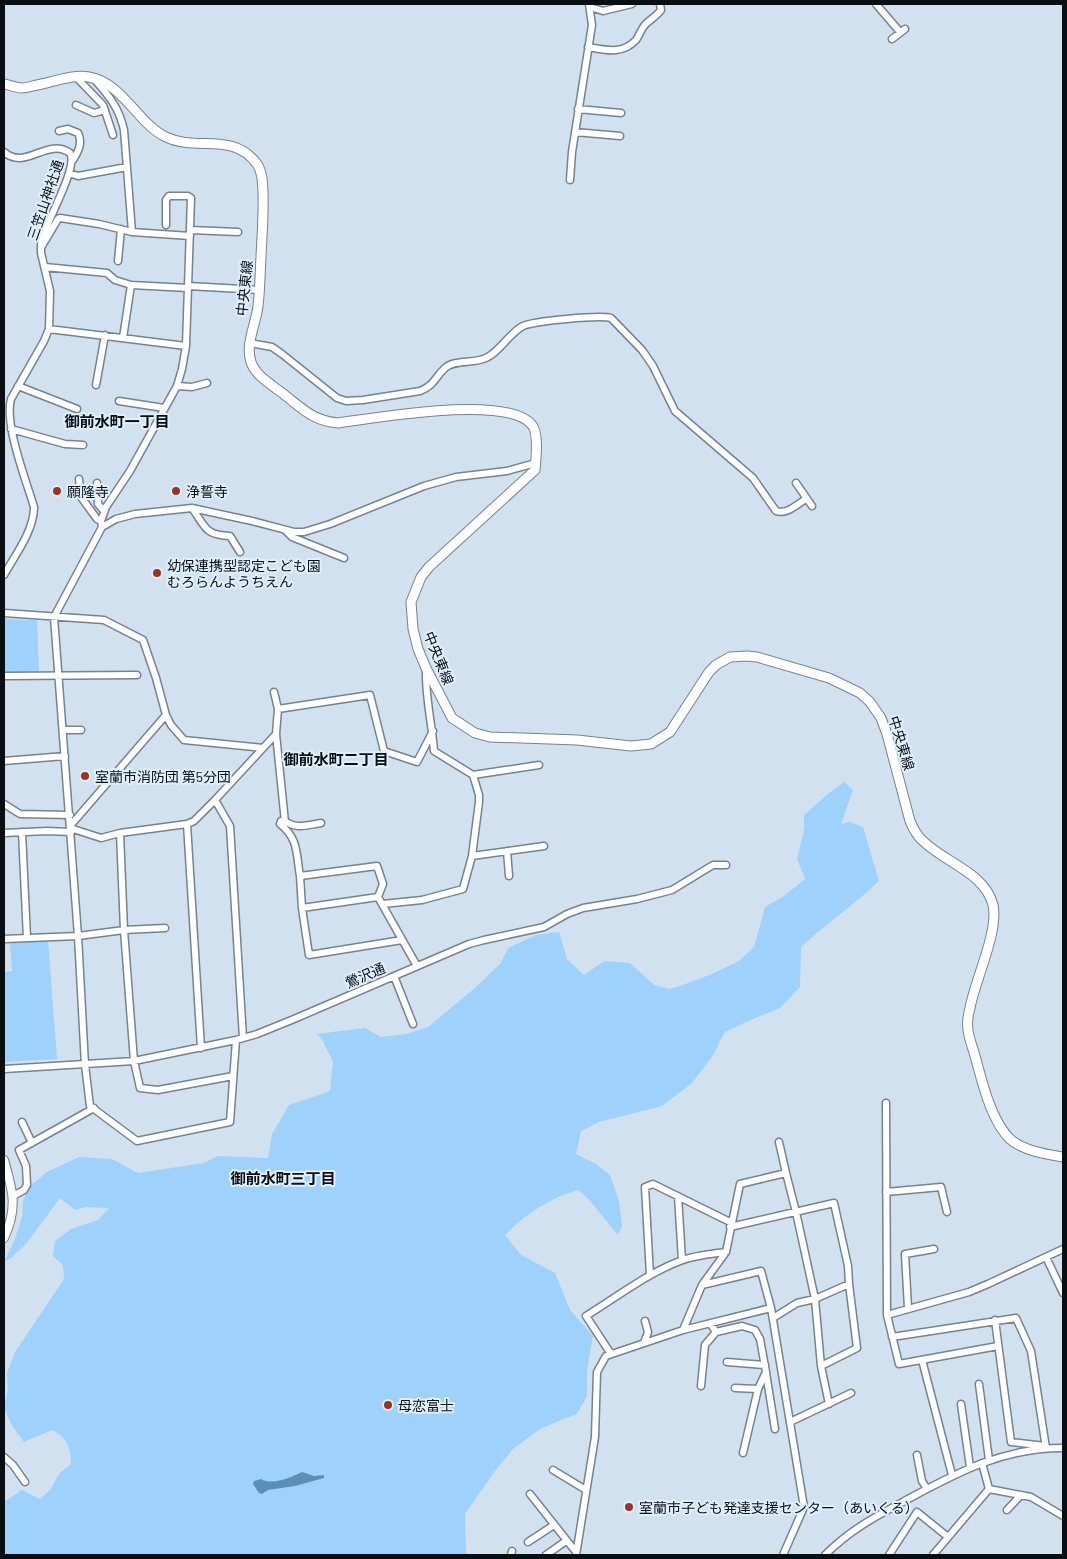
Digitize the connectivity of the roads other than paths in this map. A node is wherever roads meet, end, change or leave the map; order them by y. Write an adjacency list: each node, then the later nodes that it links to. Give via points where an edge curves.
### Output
1 (632, 4): 4 (street, via 603,11)
2 (660, 4): 6 (street, via 659,13 624,50)
3 (876, 4): 5 (street, via 902,31)
4 (589, 6): 6 (street, via 592,24)
5 (892, 39)
6 (588, 47): 11 (street)
7 (76, 77): 8 (main road, 中央東線); 9 (main road, 中央東線, via 23,88); 12 (street)
8 (94, 79): 20 (street, via 120,114); 33 (main road, 中央東線, via 118,93 166,137 236,146 256,163 262,182)
9 (4, 84)
10 (76, 105): 12 (street, via 94,113)
11 (578, 109): 13 (street); 15 (street)
12 (105, 110): 16 (street)
13 (621, 113)
14 (59, 131): 19 (street, via 68,129 78,133 79,150)
15 (575, 132): 17 (street); 22 (street)
16 (113, 134)
17 (620, 136)
18 (4, 153): 19 (street, 三笠山神社通, via 24,158 59,147 70,153)
19 (72, 160): 21 (street, 三笠山神社通)
20 (127, 167): 21 (street, via 78,176); 25 (street)
21 (69, 173): 28 (street, 三笠山神社通)
22 (570, 180)
23 (166, 225): 27 (street, via 166,200 170,196 188,196 191,198)
24 (121, 229): 25 (street); 28 (street, via 60,218); 29 (street)
25 (132, 232): 27 (street)
26 (238, 232): 27 (street)
27 (190, 233): 32 (street)
28 (40, 248): 30 (street, 三笠山神社通)
29 (118, 261)
30 (45, 267): 31 (street, via 107,273 115,280); 34 (street, 三笠山神社通, via 50,291)
31 (131, 284): 32 (street); 36 (street)
32 (188, 287): 33 (street); 38 (street)
33 (259, 290): 37 (main road, 中央東線)
34 (49, 328): 35 (street); 41 (street, 三笠山神社通)
35 (105, 335): 36 (street); 40 (street)
36 (123, 338): 38 (street)
37 (250, 343): 49 (main road, 中央東線, via 252,363 260,374 318,419 338,423 467,408 500,411 521,417 533,425); 53 (street, via 272,347 337,398 353,401 429,388 445,368 484,360 525,325 611,318 653,366 675,412 754,478 776,512 786,511)
38 (186, 346): 42 (street)
39 (208, 383): 42 (street)
40 (96, 385)
41 (18, 386): 43 (street, 三笠山神社通); 46 (street)
42 (177, 386): 45 (street)
43 (7, 399): 47 (street, 三笠山神社通)
44 (119, 402): 45 (street)
45 (164, 408): 56 (street)
46 (77, 409)
47 (11, 428): 48 (street, via 65,444); 61 (street, 三笠山神社通, via 34,513)
48 (82, 445)
49 (536, 463): 58 (street, via 424,486 315,529 294,532); 64 (main road, 中央東線, via 534,471 484,514 421,577 411,602 411,611 418,649)
50 (79, 479): 57 (street, via 81,497)
51 (97, 483): 56 (street, via 98,504)
52 (796, 483): 53 (street)
53 (806, 499): 54 (street)
54 (812, 506)
55 (192, 508): 57 (street, via 135,514); 58 (street); 59 (street, via 209,531 215,535 230,536)
56 (104, 511): 57 (street)
57 (102, 524): 63 (street)
58 (284, 529): 60 (street, via 292,537)
59 (240, 552)
60 (344, 558)
61 (4, 575)
62 (4, 613): 63 (street)
63 (54, 617): 67 (street); 70 (street, via 104,620 143,640)
64 (426, 668): 73 (street); 119 (main road, 中央東線, via 452,718 482,736 631,746 651,744 670,732 709,672 730,657 747,656 784,664 829,678 860,693 876,710 888,734 906,810 915,832 971,875 991,899 994,923 970,1007 968,1031 985,1092 998,1122 1012,1140 1027,1149)
65 (137, 675): 67 (street)
66 (4, 676): 67 (street)
67 (59, 676): 71 (street)
68 (274, 692): 69 (street)
69 (278, 709): 73 (street, via 370,695 384,751 417,762); 74 (street)
70 (166, 715): 75 (street, via 184,740); 86 (street)
71 (63, 730): 72 (street); 76 (street)
72 (81, 730)
73 (432, 730): 79 (street, via 434,751)
74 (276, 734): 75 (street); 83 (street)
75 (263, 748): 80 (street)
76 (65, 756): 77 (street); 82 (street)
77 (4, 761)
78 (539, 765): 79 (street)
79 (473, 775): 92 (street, via 479,795)
80 (215, 800): 85 (street); 108 (street, via 230,826)
81 (4, 804): 82 (street, via 20,814)
82 (70, 815): 86 (street)
83 (285, 822): 84 (street, via 297,827); 94 (street, via 280,824 294,840)
84 (321, 823)
85 (187, 824): 89 (street); 109 (street)
86 (70, 829): 87 (street); 89 (street, via 100,838); 101 (street)
87 (22, 832): 88 (street); 102 (street)
88 (4, 833)
89 (120, 834): 100 (street)
90 (544, 846): 91 (street)
91 (507, 851): 92 (street); 95 (street)
92 (472, 856): 97 (street, via 463,889 422,900)
93 (726, 866): 105 (street, 鶯沢通, via 713,865 672,890 583,908 544,927 484,940)
94 (300, 876): 96 (street, via 377,866 382,884); 98 (street)
95 (509, 876)
96 (378, 897): 97 (street); 98 (street)
97 (383, 904): 104 (street)
98 (302, 908): 104 (street, via 309,954)
99 (165, 928): 100 (street)
100 (124, 930): 101 (street); 110 (street)
101 (78, 936): 102 (street); 111 (street)
102 (27, 938): 103 (street)
103 (4, 940)
104 (402, 940): 105 (street)
105 (417, 966): 106 (street, 鶯沢通)
106 (394, 976): 107 (street); 108 (street, 鶯沢通)
107 (413, 1024)
108 (240, 1039): 109 (street, 鶯沢通); 113 (street)
109 (201, 1048): 110 (street, 鶯沢通)
110 (134, 1061): 111 (street, 鶯沢通); 113 (street, via 140,1088 158,1090)
111 (85, 1064): 112 (street, 鶯沢通); 115 (street, via 90,1106)
112 (4, 1068)
113 (232, 1076): 115 (street, via 230,1122 137,1141)
114 (886, 1104): 122 (street)
115 (94, 1108): 118 (street)
116 (22, 1122): 118 (street)
117 (779, 1142): 121 (street)
118 (32, 1143): 123 (street, via 19,1150 26,1166 27,1185)
119 (1063, 1157)
120 (4, 1160): 123 (street)
121 (786, 1173): 125 (street); 127 (street, via 740,1184)
122 (886, 1192): 126 (street, via 941,1187); 141 (street)
123 (13, 1196): 128 (street, via 11,1224)
124 (678, 1196): 127 (street); 133 (street); 134 (street, via 653,1184 645,1187)
125 (796, 1212): 127 (street); 136 (street, via 834,1203); 138 (street)
126 (947, 1212)
127 (731, 1225): 131 (street)
128 (4, 1238)
129 (934, 1249): 140 (street, via 904,1254)
130 (1063, 1249): 132 (street)
131 (726, 1252): 133 (street); 135 (street)
132 (1046, 1257): 137 (street); 140 (street, via 975,1289)
133 (682, 1260): 134 (street)
134 (650, 1275): 151 (street, via 586,1316)
135 (702, 1284): 139 (street, via 761,1271); 146 (street)
136 (849, 1284): 138 (street); 154 (street, via 857,1348)
137 (1063, 1293)
138 (815, 1299): 142 (street, via 798,1303); 154 (street)
139 (771, 1308): 142 (street); 145 (street)
140 (908, 1308): 141 (street)
141 (887, 1314): 148 (street)
142 (773, 1318): 163 (street)
143 (995, 1320): 148 (street); 150 (street); 165 (street, via 1016,1318 1030,1351)
144 (645, 1321): 149 (street, via 648,1332)
145 (710, 1323): 146 (street); 147 (street)
146 (683, 1330): 149 (street)
147 (716, 1332): 155 (street, via 742,1326 755,1330); 157 (street, via 705,1345)
148 (892, 1337): 152 (street, via 899,1364)
149 (644, 1343): 151 (street)
150 (998, 1346): 152 (street); 165 (street, via 1011,1442)
151 (611, 1354): 177 (street, via 606,1356 597,1372 595,1437)
152 (922, 1360): 173 (street)
153 (727, 1362): 155 (street)
154 (821, 1366): 161 (street)
155 (765, 1369): 159 (street); 164 (street)
156 (978, 1384): 170 (street)
157 (701, 1386)
158 (735, 1388): 159 (street)
159 (758, 1389): 167 (street)
160 (851, 1394): 161 (street)
161 (829, 1404): 163 (street)
162 (961, 1404): 171 (street)
163 (790, 1422): 188 (street, via 804,1507)
164 (775, 1429)
165 (1046, 1447): 166 (street); 170 (street)
166 (1063, 1448)
167 (743, 1453)
168 (916, 1455): 175 (street, via 922,1482)
169 (4, 1457): 174 (street)
170 (986, 1461): 171 (street); 176 (street)
171 (970, 1467): 173 (street)
172 (553, 1470): 177 (street)
173 (952, 1475): 175 (street)
174 (26, 1482)
175 (927, 1489): 189 (street, via 865,1522)
176 (989, 1489): 179 (street); 183 (street)
177 (586, 1490): 186 (street)
178 (530, 1494): 182 (street)
179 (1021, 1495): 180 (street); 181 (street, via 1031,1497)
180 (1007, 1510)
181 (1063, 1516)
182 (554, 1525): 184 (street); 185 (street)
183 (948, 1537): 190 (street, via 918,1512); 191 (street)
184 (566, 1541): 186 (street); 187 (street)
185 (528, 1542)
186 (576, 1553)
187 (546, 1555)
188 (783, 1555)
189 (825, 1555)
190 (889, 1555)
191 (933, 1555)

